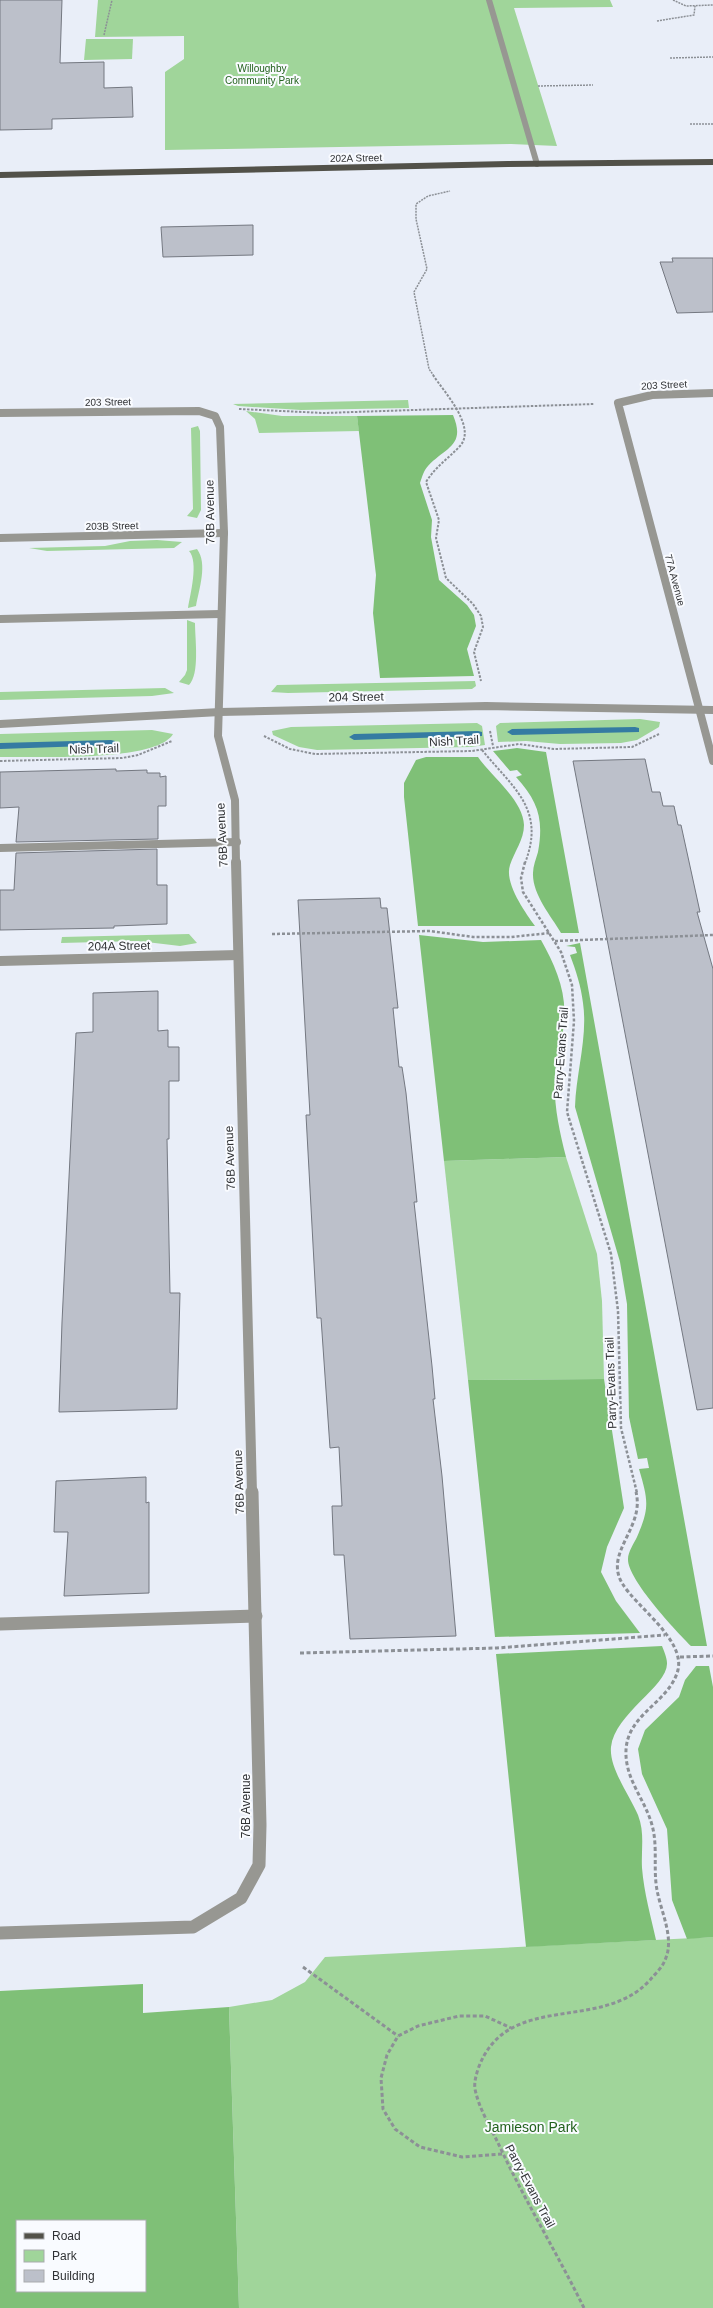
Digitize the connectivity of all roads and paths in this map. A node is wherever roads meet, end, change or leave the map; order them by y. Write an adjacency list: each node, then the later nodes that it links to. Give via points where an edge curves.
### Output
1 (112, 0): 7 (path)
2 (489, 0): 11 (street)
3 (673, 0): 5 (path, via 686,6)
4 (713, 5): 5 (path)
5 (694, 6): 6 (path, via 694,14)
6 (657, 21)
7 (104, 35)
8 (713, 57): 9 (path)
9 (670, 58)
10 (594, 85): 11 (path)
11 (514, 87): 15 (street)
12 (690, 124): 13 (path)
13 (713, 124)
14 (713, 162): 15 (main road, 202A Street)
15 (537, 164): 16 (main road, 202A Street)
16 (0, 175)
17 (451, 191): 21 (path, via 428,196 416,204 416,219 427,269 414,292 429,369)
18 (713, 393): 19 (street, 203 Street, via 651,394)
19 (618, 403): 21 (path); 29 (street, 77A Avenue)
20 (239, 409): 21 (path, via 324,413)
21 (456, 409): 28 (path, via 465,426 465,436 461,445 434,469 426,482 439,520 436,538 446,578 473,604 481,616 483,627 474,652)
22 (0, 413): 23 (street, 203 Street, via 180,410 199,411)
23 (215, 416): 24 (street, 76B Avenue, via 220,427)
24 (224, 533): 25 (street, 203B Street); 26 (street, 76B Avenue)
25 (0, 538)
26 (220, 614): 27 (street); 31 (street, 76B Avenue)
27 (0, 619)
28 (481, 682)
29 (699, 710): 30 (street, 204 Street); 31 (street, 204 Street, via 486,706); 40 (street, 77A Avenue)
30 (713, 710)
31 (220, 712): 32 (street, 204 Street); 41 (street, 76B Avenue, via 219,744 234,800)
32 (0, 724)
33 (490, 728): 37 (path)
34 (660, 733): 37 (path, Nish Trail, via 632,747 554,749 519,744)
35 (261, 734): 38 (path, Nish Trail, via 290,749 315,754)
36 (176, 740): 39 (path, Nish Trail, via 138,755 122,758)
37 (492, 746): 38 (path, Nish Trail)
38 (482, 750): 43 (path, Parry-Evans Trail, via 515,786 533,818 533,833 520,877 522,890)
39 (0, 761)
40 (713, 761)
41 (237, 842): 42 (street); 47 (street, 76B Avenue)
42 (0, 848)
43 (550, 933): 44 (path, via 511,938 473,937 430,930); 46 (path, Parry-Evans Trail)
44 (272, 934)
45 (713, 935): 46 (path)
46 (555, 941): 51 (path, Parry-Evans Trail, via 567,967 574,994 566,1092 567,1112 611,1254 618,1311 621,1428 639,1502 637,1517 619,1555 616,1568 622,1583)
47 (238, 955): 48 (street, 204A Street); 49 (street, 76B Avenue)
48 (0, 961)
49 (256, 1616): 50 (street); 55 (street, 76B Avenue, via 259,1865 241,1898 193,1926)
50 (0, 1624)
51 (665, 1635): 52 (path, via 496,1648); 54 (path, Parry-Evans Trail, via 676,1647)
52 (300, 1652)
53 (713, 1656): 54 (path)
54 (680, 1657): 57 (path, Parry-Evans Trail, via 676,1683 637,1718 627,1737 626,1758 655,1834 657,1891 667,1925 667,1958 649,1985 615,2005 536,2019)
55 (0, 1933)
56 (303, 1967): 58 (path)
57 (511, 2028): 58 (path, via 485,2016 459,2016 418,2026); 59 (path, Parry-Evans Trail, via 494,2040 482,2061 474,2086)
58 (398, 2036): 59 (path, via 387,2055 381,2078 383,2109 395,2130 420,2148 462,2157)
59 (502, 2154): 60 (path, Parry-Evans Trail, via 564,2265)
60 (584, 2308)

